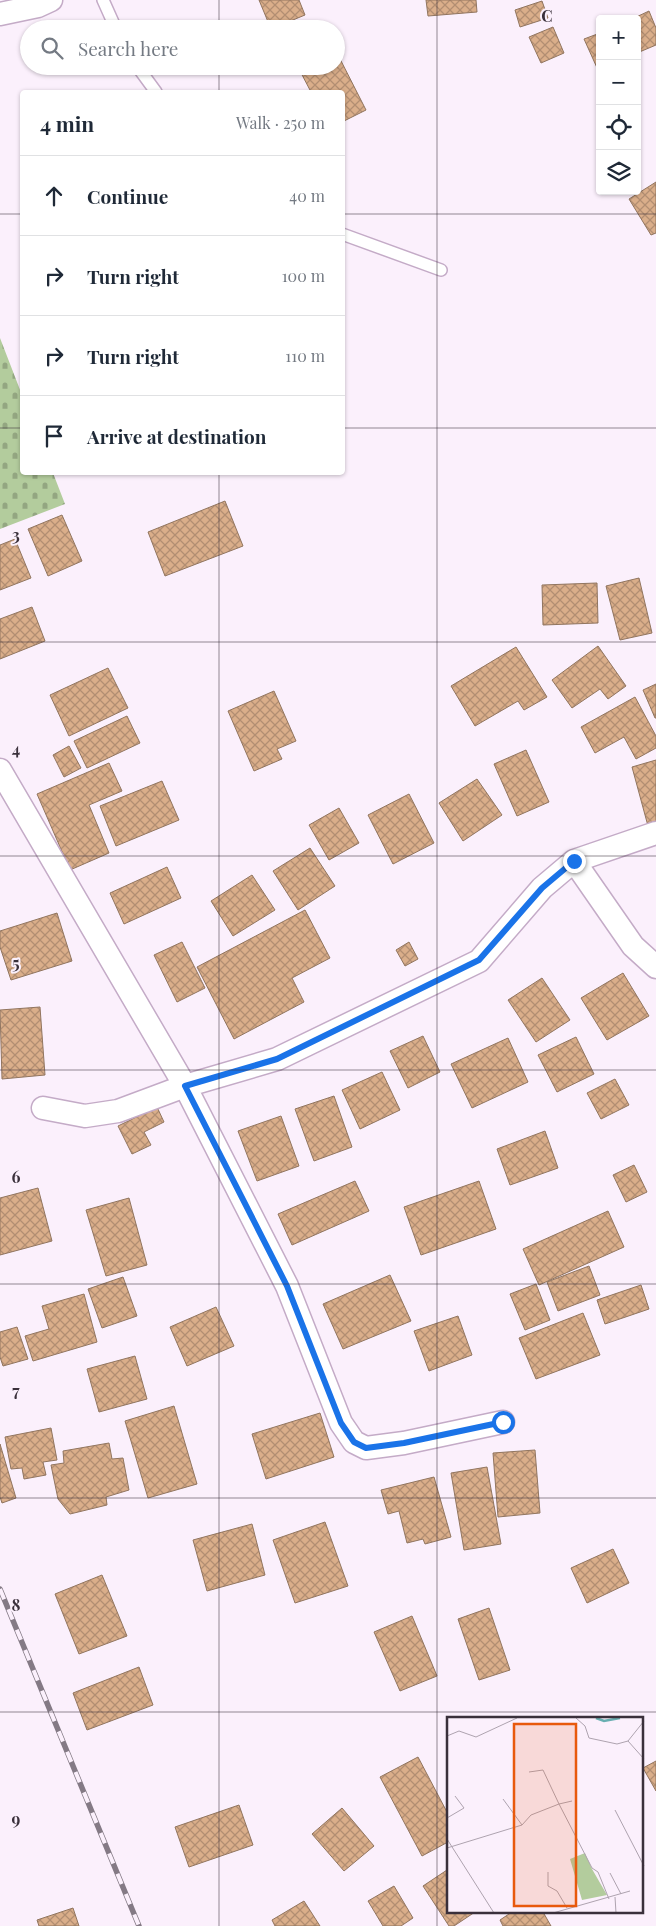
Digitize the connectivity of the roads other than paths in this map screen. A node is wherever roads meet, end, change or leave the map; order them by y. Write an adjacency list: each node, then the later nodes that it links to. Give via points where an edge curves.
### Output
1 (51, 0): 3 (street)
2 (103, 0): 4 (lane)
3 (0, 14)
4 (112, 20)
5 (144, 75): 6 (lane)
6 (155, 90)
7 (345, 235): 8 (lane)
8 (441, 270)
9 (0, 770): 13 (street)
10 (656, 833): 11 (street)
11 (574, 861): 12 (street, via 633,946); 13 (street, via 542,888 479,960 277,1059)
12 (656, 966)
13 (185, 1086): 14 (street, via 118,1111 85,1116); 15 (street, via 287,1286 341,1423 354,1442 366,1448 404,1443)
14 (43, 1108)
15 (503, 1422)

